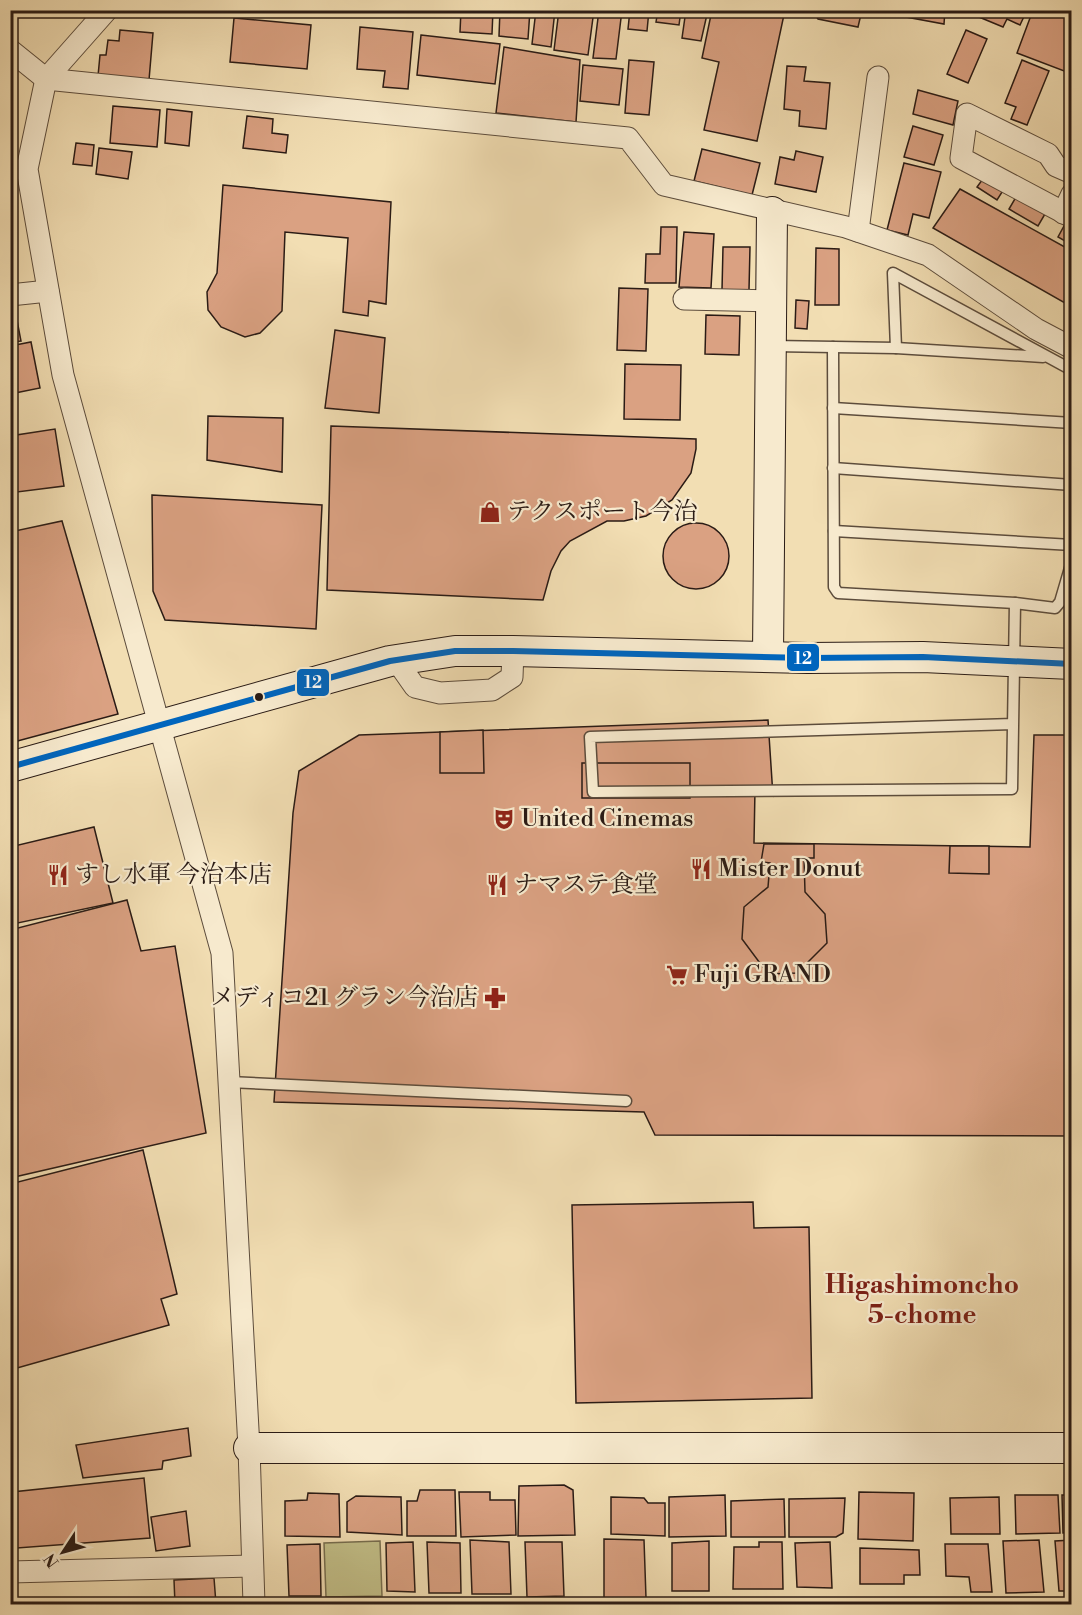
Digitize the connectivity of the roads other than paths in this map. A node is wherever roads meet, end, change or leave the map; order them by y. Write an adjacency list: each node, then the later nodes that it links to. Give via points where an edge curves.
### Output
1 (106, 10): 4 (street)
2 (10, 50): 4 (street)
3 (878, 77): 9 (street)
4 (46, 79): 6 (street); 8 (street, via 628,138 664,185)
5 (1071, 173): 7 (street, via 1056,166 1047,154 968,114 961,158)
6 (20, 188): 10 (street)
7 (1069, 208)
8 (772, 212): 9 (street); 13 (street)
9 (858, 231): 17 (street, via 928,255 1036,329)
10 (48, 291): 11 (street); 34 (street, via 63,375)
11 (10, 295)
12 (684, 299): 13 (street)
13 (773, 301): 14 (street)
14 (773, 346): 15 (lane); 29 (street)
15 (833, 347): 16 (lane); 20 (lane)
16 (896, 348): 18 (lane); 18 (lane, via 893,273)
17 (1071, 348)
18 (1048, 358): 19 (lane)
19 (1071, 370)
20 (833, 408): 21 (lane); 22 (lane)
21 (1071, 423)
22 (833, 468): 23 (lane); 24 (lane)
23 (1071, 485)
24 (834, 531): 25 (lane); 27 (lane, via 834,587 838,593)
25 (1071, 545)
26 (1071, 561): 27 (lane, via 1055,608)
27 (1015, 603): 31 (lane)
28 (513, 651): 29 (street); 30 (street, via 454,651); 30 (street, via 512,677 492,690 440,693 416,687)
29 (768, 656): 31 (street)
30 (396, 660): 34 (street)
31 (1014, 660): 32 (street); 33 (lane)
32 (1071, 664)
33 (1013, 724): 33 (lane, via 1012,789 593,792 590,737)
34 (158, 726): 35 (street); 36 (street, via 222,953)
35 (10, 766)
36 (229, 1082): 37 (lane); 38 (street)
37 (626, 1101)
38 (249, 1448): 39 (street); 40 (street)
39 (1071, 1448)
40 (252, 1566): 41 (street); 42 (street)
41 (10, 1572)
42 (254, 1605)

